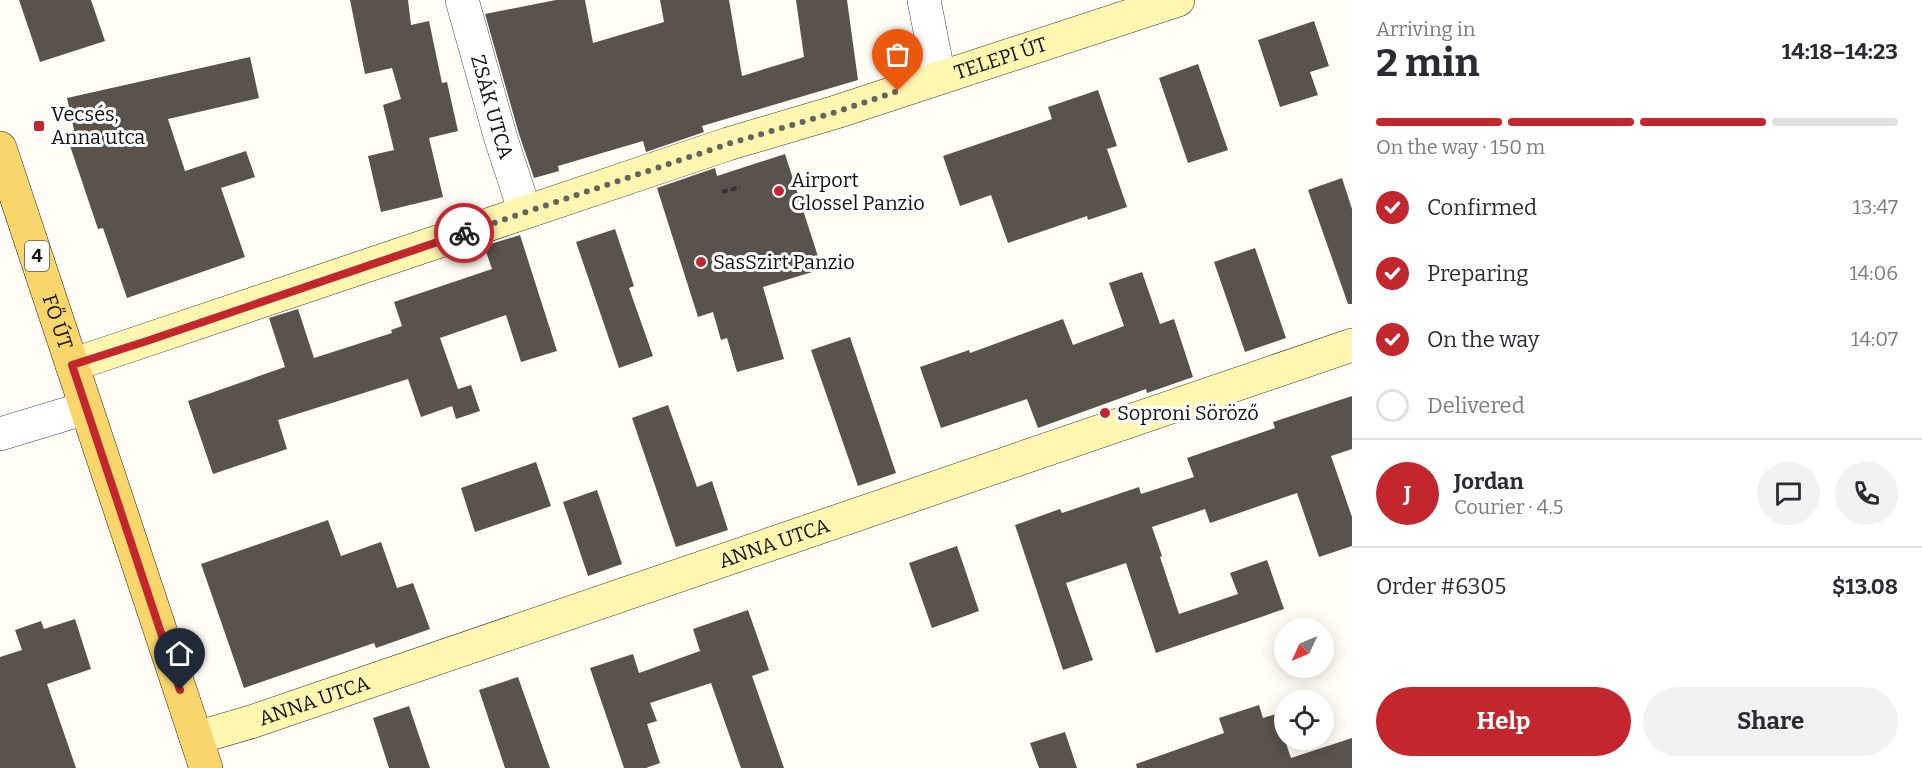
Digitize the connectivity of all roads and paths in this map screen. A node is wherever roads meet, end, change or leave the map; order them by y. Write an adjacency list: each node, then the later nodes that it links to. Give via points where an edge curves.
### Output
1 (462, 0): 8 (street, ZSÁK UTCA)
2 (924, 0): 4 (street)
3 (1178, 0): 4 (main road, TELEPI ÚT)
4 (939, 77): 8 (main road, TELEPI ÚT)
5 (0, 148): 10 (main road, FŐ ÚT / 4)
6 (740, 187): 7 (path)
7 (722, 192)
8 (525, 212): 10 (main road, TELEPI ÚT)
9 (1352, 345): 13 (main road, ANNA UTCA, via 254,721)
10 (72, 365): 11 (main road, FŐ ÚT / 4)
11 (86, 408): 12 (street); 13 (main road, FŐ ÚT / 4)
12 (0, 434)
13 (201, 753)

